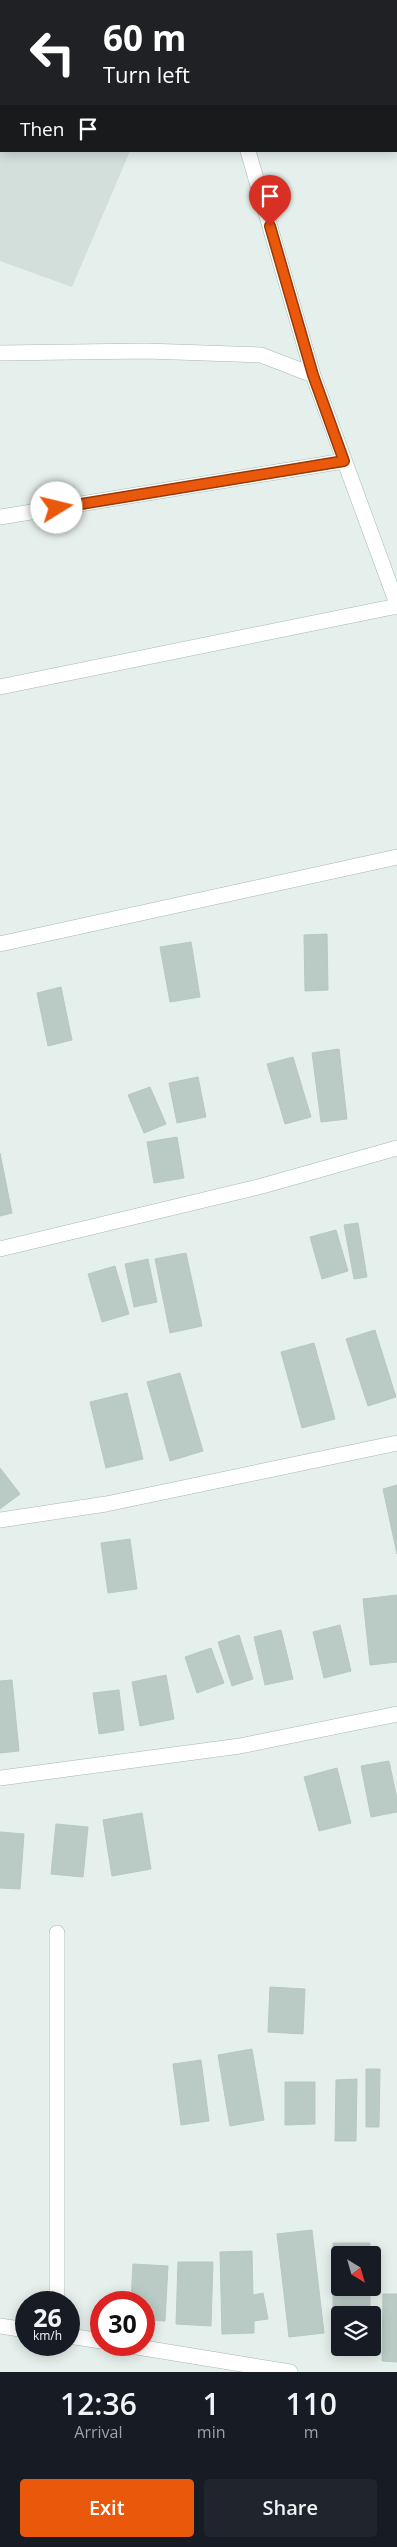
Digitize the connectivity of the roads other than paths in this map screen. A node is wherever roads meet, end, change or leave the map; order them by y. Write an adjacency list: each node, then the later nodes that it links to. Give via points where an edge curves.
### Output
1 (248, 152): 3 (street)
2 (0, 353): 3 (street, via 146,351 262,355)
3 (313, 375): 4 (street)
4 (344, 461): 5 (street); 6 (street)
5 (0, 517)
6 (397, 605): 7 (street)
7 (0, 687)
8 (397, 856): 9 (street)
9 (0, 944)
10 (397, 1148): 11 (street, via 262,1186)
11 (0, 1250)
12 (397, 1444): 13 (street, via 106,1504)
13 (0, 1520)
14 (397, 1714): 15 (street, via 240,1746)
15 (0, 1778)
16 (57, 1934): 17 (street)
17 (57, 2291)
18 (0, 2326): 19 (street)
19 (15, 2328)
20 (155, 2350): 21 (street)
21 (290, 2372)

